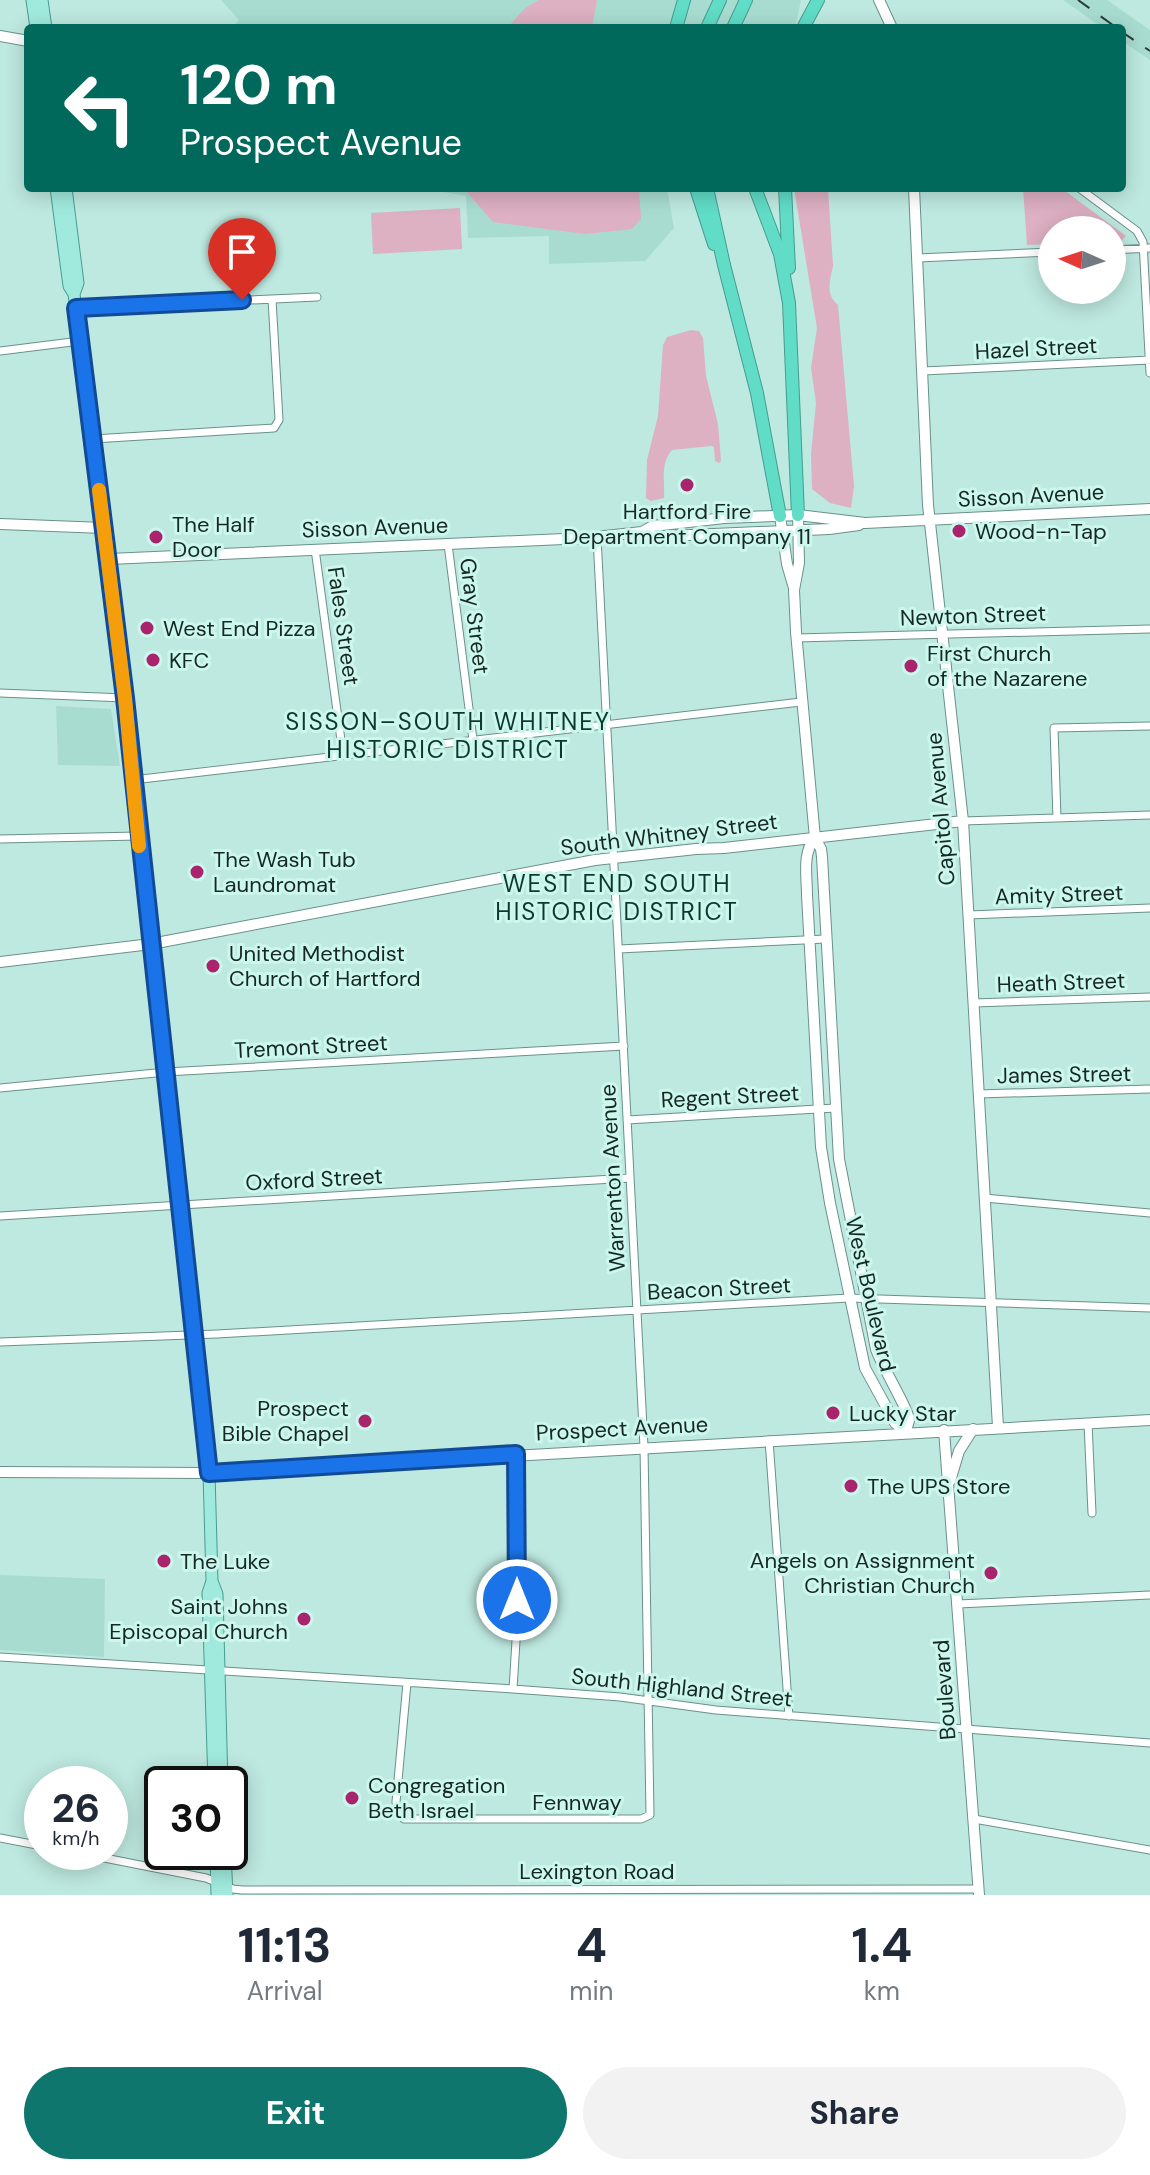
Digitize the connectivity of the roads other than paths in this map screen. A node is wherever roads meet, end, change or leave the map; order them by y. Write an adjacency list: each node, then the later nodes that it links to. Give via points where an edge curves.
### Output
1 (32, 0): 8 (main road)
2 (42, 0): 9 (main road)
3 (684, 0): 10 (highway)
4 (720, 0): 11 (highway)
5 (746, 0): 12 (highway)
6 (818, 0): 13 (highway)
7 (879, 0): 14 (main road)
8 (35, 24)
9 (45, 24)
10 (677, 24)
11 (709, 24)
12 (735, 24)
13 (805, 24)
14 (890, 24)
15 (0, 36): 16 (main road)
16 (24, 40)
17 (57, 192): 30 (main road)
18 (67, 192): 30 (main road, via 78,283)
19 (697, 192): 29 (highway)
20 (708, 192): 29 (highway)
21 (757, 192): 33 (highway, via 776,241)
22 (785, 192): 33 (highway)
23 (914, 192): 28 (main road, Capitol Avenue)
24 (1084, 192): 25 (street, via 1137,231)
25 (1147, 248): 26 (street); 37 (street)
26 (1126, 249)
27 (1038, 253): 28 (street)
28 (918, 258): 38 (main road, Capitol Avenue)
29 (724, 265): 43 (highway, via 760,405)
30 (74, 294): 34 (main road)
31 (317, 297): 32 (street)
32 (272, 299): 34 (street); 40 (street, via 279,420 274,428)
33 (789, 303): 42 (highway)
34 (76, 308): 35 (main road)
35 (80, 341): 36 (street); 40 (main road)
36 (0, 351)
37 (1150, 360): 38 (street, Hazel Street); 39 (street)
38 (923, 371): 44 (main road, Capitol Avenue)
39 (1150, 373)
40 (93, 439): 48 (main road)
41 (1150, 509): 44 (main road, Sisson Avenue)
42 (798, 515): 43 (main road, Sisson Avenue); 46 (main road, Sisson Avenue); 50 (main road, West Boulevard)
43 (780, 516): 45 (main road, Sisson Avenue); 49 (main road, West Boulevard)
44 (930, 520): 46 (main road, Sisson Avenue); 59 (main road, Capitol Avenue)
45 (687, 522): 51 (main road, Sisson Avenue); 52 (main road)
46 (865, 523): 50 (main road, Sisson Avenue)
47 (0, 524): 48 (main road)
48 (104, 528): 56 (main road)
49 (782, 531): 50 (main road, Sisson Avenue); 52 (main road, Sisson Avenue); 57 (main road, West Boulevard)
50 (798, 531): 57 (main road, West Boulevard)
51 (642, 532): 52 (main road, Sisson Avenue); 53 (main road, Sisson Avenue)
52 (688, 535)
53 (597, 537): 54 (main road, Sisson Avenue); 64 (street, Warrenton Avenue)
54 (448, 544): 55 (main road, Sisson Avenue); 66 (street, Gray Street)
55 (315, 549): 56 (main road, Sisson Avenue); 67 (street, Fales Street)
56 (109, 559): 62 (main road)
57 (794, 590): 60 (main road, West Boulevard)
58 (1150, 629): 59 (street, Newton Street)
59 (942, 633): 60 (street, Newton Street); 71 (main road, Capitol Avenue)
60 (796, 638): 63 (main road, West Boulevard)
61 (0, 693): 62 (street)
62 (125, 698): 68 (main road)
63 (801, 702): 64 (street); 73 (main road, West Boulevard)
64 (609, 724): 66 (street); 75 (street, Warrenton Avenue)
65 (1150, 726): 70 (street, via 1054,728)
66 (473, 740): 67 (street)
67 (343, 755): 68 (street)
68 (133, 780): 72 (main road)
69 (1150, 815): 70 (street, South Whitney Street)
70 (1057, 818): 71 (street, South Whitney Street)
71 (963, 821): 73 (main road, South Whitney Street); 77 (main road, Capitol Avenue)
72 (138, 836): 74 (street); 80 (main road)
73 (815, 838): 75 (main road, South Whitney Street); 78 (main road, West Boulevard, via 807,853); 79 (main road, West Boulevard, via 822,857)
74 (0, 839)
75 (614, 857): 80 (main road, South Whitney Street); 81 (street, Warrenton Avenue)
76 (1150, 908): 77 (street, Amity Street)
77 (969, 915): 84 (main road, Capitol Avenue)
78 (810, 939): 79 (street); 81 (street); 91 (main road, West Boulevard)
79 (825, 939): 90 (main road, West Boulevard)
80 (151, 944): 82 (main road, South Whitney Street); 86 (main road)
81 (619, 949): 85 (street, Warrenton Avenue)
82 (0, 962)
83 (1150, 997): 84 (street, Heath Street)
84 (974, 1003): 89 (main road, Capitol Avenue)
85 (624, 1046): 86 (street, Tremont Street); 92 (street, Warrenton Avenue)
86 (166, 1072): 87 (street, Tremont Street); 97 (main road)
87 (0, 1088)
88 (1150, 1089): 89 (street, James Street)
89 (979, 1094): 94 (main road, Capitol Avenue)
90 (835, 1108): 91 (street, Regent Street); 95 (main road, West Boulevard)
91 (818, 1109): 92 (street, Regent Street); 96 (main road, West Boulevard)
92 (627, 1120): 93 (street, Warrenton Avenue)
93 (630, 1178): 97 (street, Oxford Street); 104 (street, Warrenton Avenue)
94 (984, 1198): 98 (street); 102 (main road, Capitol Avenue)
95 (846, 1200): 96 (main road); 101 (main road, West Boulevard)
96 (830, 1203): 100 (main road, West Boulevard)
97 (181, 1205): 99 (street, Oxford Street); 105 (main road)
98 (1150, 1213)
99 (0, 1216)
100 (849, 1298): 101 (street, Beacon Street); 104 (street, Beacon Street); 112 (main road, West Boulevard, via 865,1368)
101 (867, 1299): 102 (street, Beacon Street); 112 (main road, West Boulevard, via 881,1363 909,1418)
102 (991, 1303): 103 (street, Beacon Street); 109 (main road, Capitol Avenue)
103 (1150, 1308)
104 (637, 1311): 105 (street, Beacon Street); 114 (street, Warrenton Avenue)
105 (195, 1335): 106 (street, Beacon Street); 117 (main road)
106 (0, 1342)
107 (1150, 1420): 108 (main road, Prospect Avenue)
108 (1088, 1423): 109 (main road, Prospect Avenue); 119 (street)
109 (998, 1427): 110 (main road, Prospect Avenue)
110 (973, 1429): 111 (main road, Prospect Avenue); 118 (main road, Boulevard)
111 (944, 1430): 112 (main road, Prospect Avenue); 118 (main road, Boulevard)
112 (905, 1432): 113 (main road, Prospect Avenue)
113 (769, 1440): 114 (main road, Prospect Avenue); 127 (street)
114 (644, 1447): 115 (main road, Prospect Avenue); 126 (street, Warrenton Avenue)
115 (516, 1454): 117 (main road, Prospect Avenue); 125 (street)
116 (0, 1472): 117 (main road, Prospect Avenue)
117 (209, 1473): 123 (main road, via 212,1581 217,1594)
118 (949, 1483): 121 (main road, Boulevard)
119 (1092, 1513)
120 (1150, 1595): 121 (street)
121 (958, 1604): 128 (main road, Boulevard)
122 (0, 1657): 123 (street, South Highland Street)
123 (215, 1671): 124 (street, South Highland Street); 130 (main road); 131 (main road)
124 (407, 1683): 125 (street, South Highland Street); 132 (street, Fennway, via 396,1802 404,1819)
125 (513, 1689): 126 (street, South Highland Street)
126 (649, 1701): 127 (street, South Highland Street); 132 (street, Warrenton Avenue)
127 (789, 1716): 128 (street, South Highland Street)
128 (966, 1729): 129 (street, South Highland Street); 133 (main road, Boulevard)
129 (1150, 1743)
130 (214, 1766)
131 (221, 1766)
132 (649, 1816)
133 (974, 1819): 136 (street); 141 (main road, Boulevard)
134 (0, 1838): 135 (street)
135 (24, 1843)
136 (1150, 1850)
137 (128, 1866): 140 (street, Lexington Road)
138 (219, 1870): 140 (main road)
139 (224, 1870): 140 (main road)
140 (222, 1890): 141 (street, Lexington Road)
141 (979, 1892)

